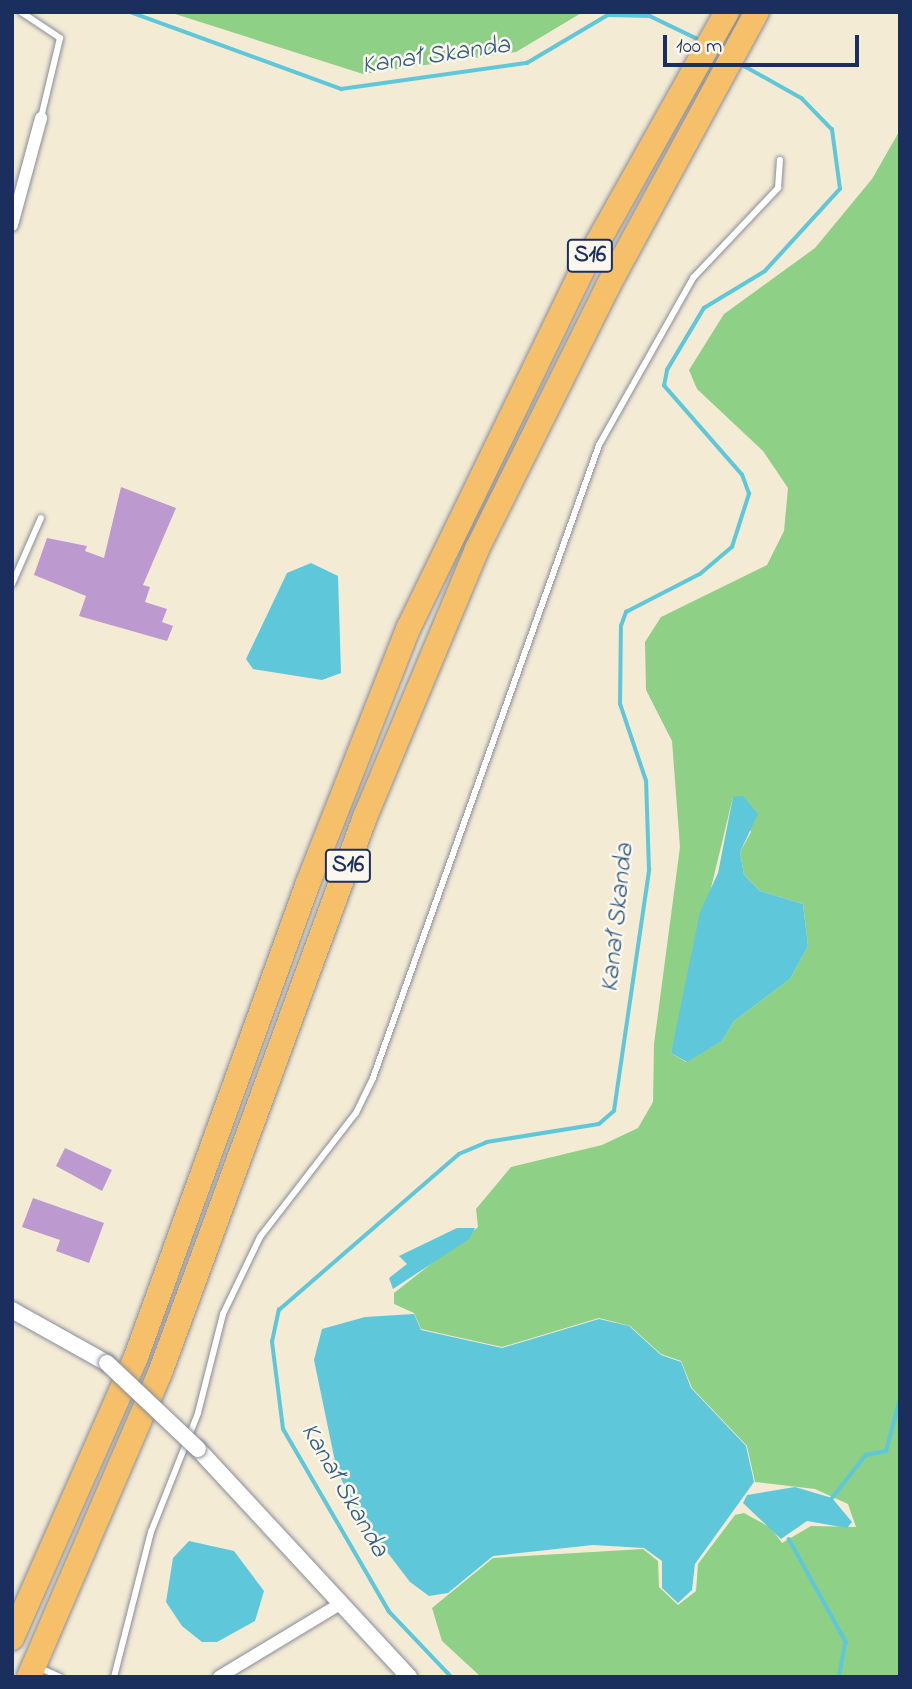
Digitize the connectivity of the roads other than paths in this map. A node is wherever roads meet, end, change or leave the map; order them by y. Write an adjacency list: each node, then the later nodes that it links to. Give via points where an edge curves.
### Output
1 (21, 12): 4 (lane, via 60,38)
2 (727, 12): 11 (highway, S16, via 581,272 409,626 308,883 136,1357)
3 (757, 12): 12 (highway, S16, via 718,77 517,466 437,639 365,817 229,1198)
4 (41, 118): 6 (street)
5 (780, 160): 14 (lane, via 778,188 693,278 599,445 373,1078 356,1113 260,1237 223,1314 198,1413 151,1532)
6 (12, 225)
7 (41, 518): 8 (lane)
8 (12, 584)
9 (12, 1310): 10 (street, bridge, via 107,1363 198,1449)
10 (340, 1604): 15 (street); 16 (street)
11 (12, 1638)
12 (32, 1671): 13 (lane)
13 (60, 1677)
14 (114, 1677)
15 (219, 1677)
16 (409, 1677)

